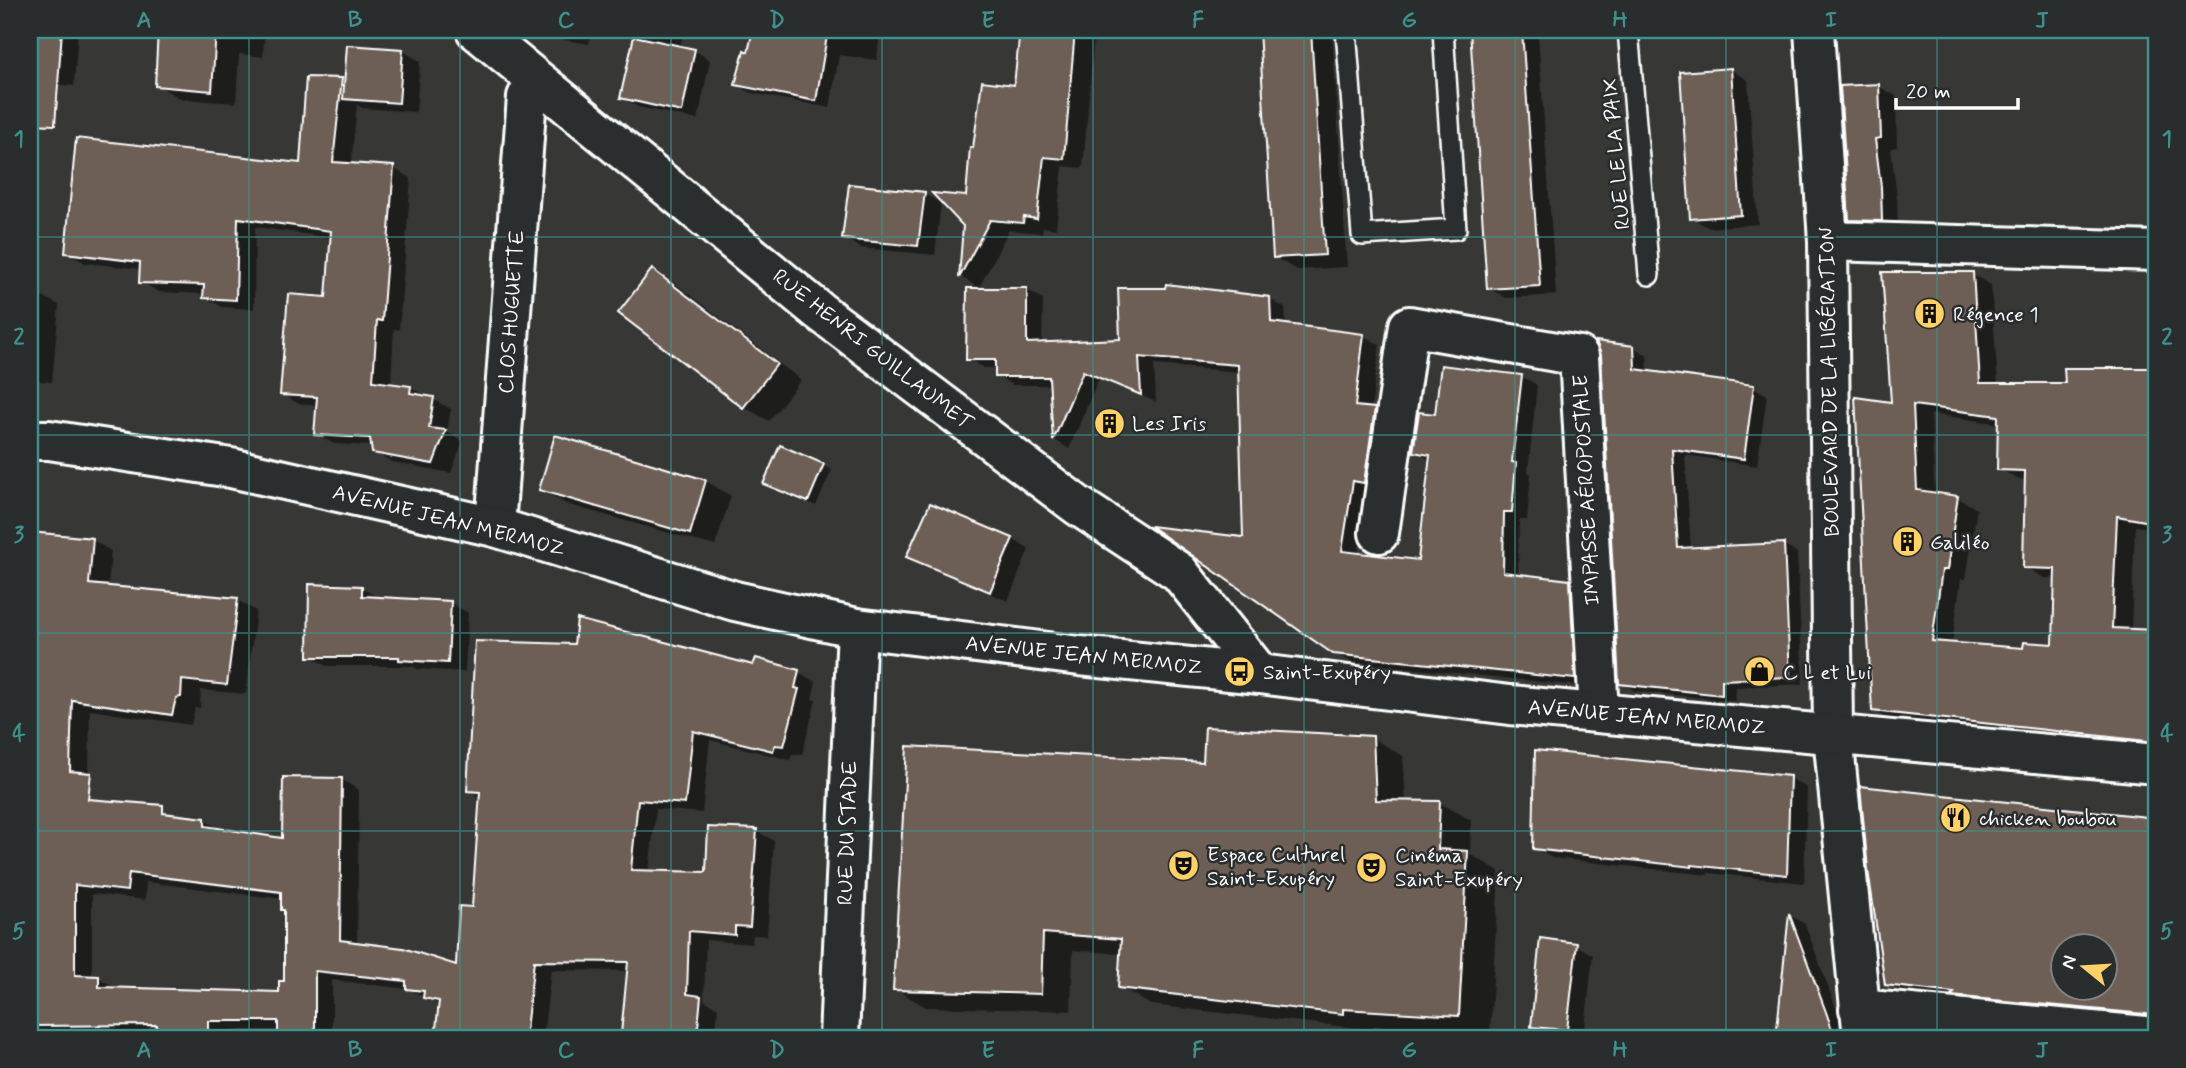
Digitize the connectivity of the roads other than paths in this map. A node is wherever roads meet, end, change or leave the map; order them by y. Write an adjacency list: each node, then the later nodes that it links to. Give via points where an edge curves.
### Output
1 (476, 30): 14 (street, RUE HENRI GUILLAUMET, via 820,311 1077,505 1179,572)
2 (1346, 30): 3 (lane, via 1362,235 1456,229)
3 (1443, 30)
4 (1628, 30): 9 (lane, RUE LE LA PAIX)
5 (1814, 30): 7 (street, BOULEVARD DE LA LIBÉRATION)
6 (527, 97): 11 (street, CLOS HUGUETTE)
7 (1828, 241): 8 (street); 16 (street, BOULEVARD DE LA LIBÉRATION)
8 (2156, 251)
9 (1649, 275)
10 (30, 440): 11 (street, AVENUE JEAN MERMOZ, via 231,468)
11 (495, 527): 13 (street, AVENUE JEAN MERMOZ, via 735,601)
12 (1379, 533): 15 (street, IMPASSE AÉROPOSTALE, via 1409,327 1579,356)
13 (857, 628): 14 (street, AVENUE JEAN MERMOZ); 20 (street, RUE DU STADE)
14 (1261, 674): 15 (street, AVENUE JEAN MERMOZ)
15 (1599, 713): 16 (street, AVENUE JEAN MERMOZ)
16 (1833, 735): 17 (street, AVENUE JEAN MERMOZ); 18 (street, BOULEVARD DE LA LIBÉRATION)
17 (2156, 764)
18 (1861, 1024): 19 (street)
19 (2156, 1037)
20 (839, 1038)

